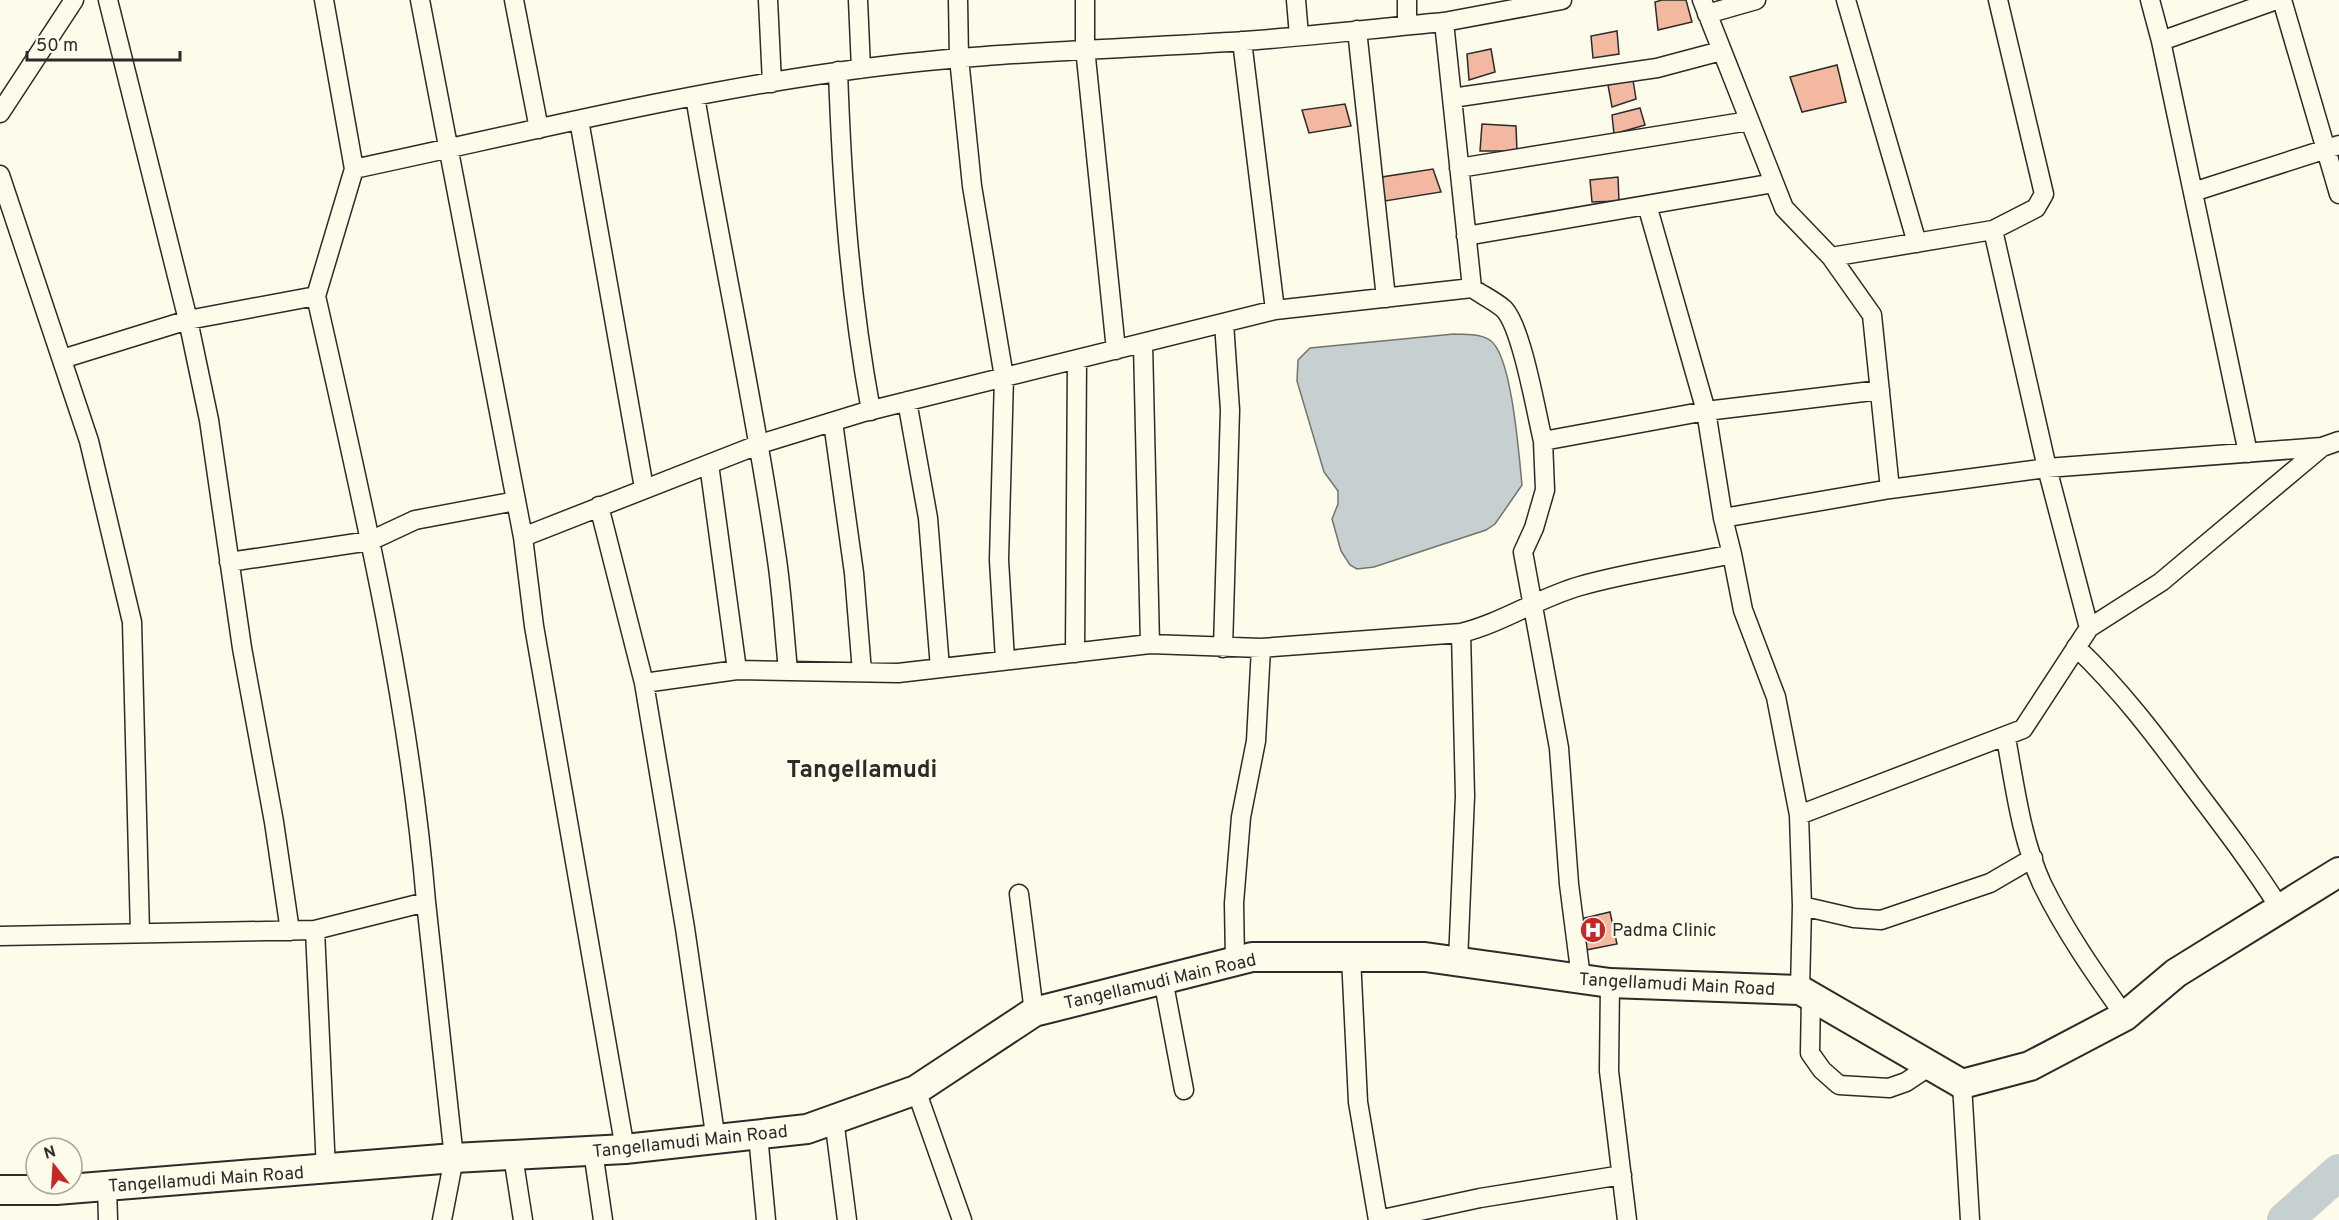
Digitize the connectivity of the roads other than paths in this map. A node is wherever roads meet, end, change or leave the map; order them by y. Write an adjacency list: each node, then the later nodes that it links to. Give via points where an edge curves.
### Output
1 (74, 0): 34 (street)
2 (108, 0): 55 (street)
3 (324, 0): 41 (street)
4 (420, 0): 39 (street)
5 (514, 0): 37 (street)
6 (768, 0): 31 (street)
7 (858, 0): 29 (street)
8 (958, 0): 28 (street)
9 (1085, 0): 26 (street)
10 (1296, 0): 23 (street)
11 (1407, 0): 21 (street)
12 (1562, 0): 20 (street)
13 (1756, 0): 19 (street)
14 (1846, 0): 49 (street)
15 (1998, 0): 47 (street, via 2044,194 2036,208)
16 (2150, 0): 25 (street)
17 (2276, 0): 25 (street)
18 (2282, 0): 38 (street)
19 (1704, 7): 27 (street)
20 (1444, 22): 21 (street); 33 (street)
21 (1407, 25): 22 (street)
22 (1357, 30): 23 (street); 53 (street)
23 (1299, 36): 24 (street)
24 (1242, 41): 26 (street); 54 (street)
25 (2161, 41): 44 (street)
26 (1085, 48): 28 (street); 58 (street)
27 (1722, 51): 33 (street, via 1657,68); 36 (street)
28 (959, 58): 29 (street); 61 (street, via 972,186)
29 (861, 69): 30 (street)
30 (838, 72): 31 (street); 64 (street, via 842,187 853,300)
31 (772, 83): 32 (street)
32 (695, 96): 35 (street); 68 (street)
33 (1452, 98): 40 (street)
34 (0, 112)
35 (579, 120): 37 (street); 73 (street)
36 (1749, 121): 40 (street); 43 (street)
37 (539, 129): 39 (street)
38 (2332, 147): 44 (street); 45 (street)
39 (447, 149): 41 (street); 75 (street)
40 (1459, 168): 48 (street)
41 (354, 169): 52 (street)
42 (0, 175): 59 (street)
43 (1774, 183): 46 (street); 50 (street, via 1784,208)
44 (2193, 192): 70 (street)
45 (2339, 194)
46 (1647, 205): 48 (street); 65 (street)
47 (1993, 230): 49 (street); 72 (street)
48 (1467, 236): 51 (street)
49 (1917, 243): 50 (street)
50 (1832, 257): 62 (street, via 1872,315)
51 (1472, 288): 53 (street); 67 (street, via 1504,310 1512,324)
52 (316, 296): 55 (street); 79 (street)
53 (1386, 298): 54 (street)
54 (1275, 310): 56 (street)
55 (188, 320): 59 (street); 81 (street, via 209,420)
56 (1224, 323): 57 (street); 87 (street, via 1230,410)
57 (1143, 344): 58 (street); 85 (street)
58 (1116, 350): 60 (street)
59 (62, 359): 106 (street, via 89,441 132,622)
60 (1077, 360): 61 (street); 89 (street)
61 (1004, 377): 63 (street); 90 (street, via 999,560)
62 (1880, 390): 65 (street); 74 (street)
63 (907, 401): 64 (street); 91 (street, via 928,518)
64 (871, 411): 66 (street)
65 (1706, 411): 67 (street); 77 (street)
66 (833, 422): 68 (street); 94 (street, via 854,573)
67 (1543, 441): 82 (street, via 1545,489 1534,528 1522,552)
68 (760, 444): 71 (street); 93 (street, via 777,556)
69 (2330, 444): 70 (street); 83 (street, via 2161,582)
70 (2248, 453): 72 (street)
71 (709, 464): 73 (street); 92 (street)
72 (2046, 468): 74 (street); 83 (street)
73 (644, 488): 76 (street)
74 (1890, 489): 77 (street)
75 (516, 501): 78 (street); 79 (street, via 415,520)
76 (599, 506): 78 (street); 95 (street)
77 (1723, 518): 80 (street)
78 (523, 537): 124 (street, via 534,626)
79 (370, 541): 81 (street); 101 (street, via 418,811)
80 (1732, 554): 82 (street, via 1580,586); 97 (street, via 1743,609 1776,697)
81 (229, 562): 105 (street)
82 (1533, 603): 84 (street, via 1488,626); 111 (street, via 1559,748)
83 (2089, 628): 86 (street)
84 (1461, 633): 88 (street); 110 (street, via 1465,796)
85 (1150, 644): 87 (street); 89 (street)
86 (2076, 647): 96 (street, via 2023,729); 103 (street, via 2136,709 2244,851)
87 (1223, 648): 88 (street)
88 (1261, 648): 109 (street, via 1256,741 1237,860)
89 (1075, 652): 90 (street)
90 (1005, 660): 91 (street)
91 (940, 668): 94 (street)
92 (737, 670): 93 (street); 95 (street)
93 (788, 670): 94 (street)
94 (862, 672)
95 (644, 683): 123 (street)
96 (2006, 738): 97 (street); 98 (street, via 2021,822)
97 (1798, 815): 102 (street)
98 (2033, 858): 102 (street, via 1990,883 1881,920); 116 (street, via 2042,883 2085,960)
99 (2339, 872): 103 (main road)
100 (1019, 894): 115 (street)
101 (426, 902): 104 (street); 127 (street)
102 (1802, 906): 114 (street)
103 (2279, 907): 116 (main road, via 2176,973)
104 (315, 930): 105 (street); 128 (street)
105 (290, 931): 106 (street)
106 (141, 933): 107 (street)
107 (0, 936)
108 (1351, 957): 109 (main road, Tangellamudi Main Road, via 1252,957); 110 (main road, Tangellamudi Main Road, via 1425,957); 139 (street, via 1358,1102)
109 (1235, 961): 112 (main road, Tangellamudi Main Road)
110 (1458, 962): 111 (main road, Tangellamudi Main Road)
111 (1581, 978): 113 (main road, Tangellamudi Main Road)
112 (1163, 979): 115 (main road, Tangellamudi Main Road); 120 (street)
113 (1610, 983): 114 (main road, Tangellamudi Main Road); 129 (street, via 1609,1071)
114 (1805, 993): 117 (main road, Tangellamudi Main Road); 117 (street, via 1810,1053 1839,1085 1889,1088)
115 (1034, 1012): 119 (main road, Tangellamudi Main Road)
116 (2125, 1016): 118 (main road, via 2030,1066)
117 (1930, 1066): 118 (main road, Tangellamudi Main Road)
118 (1962, 1084): 141 (street)
119 (916, 1090): 121 (main road, Tangellamudi Main Road); 138 (street)
120 (1184, 1090)
121 (834, 1119): 122 (main road, Tangellamudi Main Road, via 807,1129); 137 (street)
122 (758, 1135): 123 (main road, Tangellamudi Main Road); 136 (street)
123 (716, 1141): 124 (main road, Tangellamudi Main Road)
124 (625, 1149): 125 (main road, Tangellamudi Main Road)
125 (593, 1151): 126 (main road, Tangellamudi Main Road); 135 (street)
126 (513, 1156): 127 (main road, Tangellamudi Main Road); 134 (street)
127 (454, 1158): 128 (main road, Tangellamudi Main Road); 133 (street)
128 (326, 1170): 130 (main road, Tangellamudi Main Road)
129 (1622, 1175): 139 (street, via 1480,1198); 140 (street)
130 (107, 1186): 131 (main road, Tangellamudi Main Road); 132 (street)
131 (0, 1190)
132 (108, 1220)
133 (442, 1220)
134 (523, 1220)
135 (603, 1220)
136 (766, 1220)
137 (847, 1220)
138 (962, 1220)
139 (1378, 1220)
140 (1627, 1220)
141 (1970, 1220)

